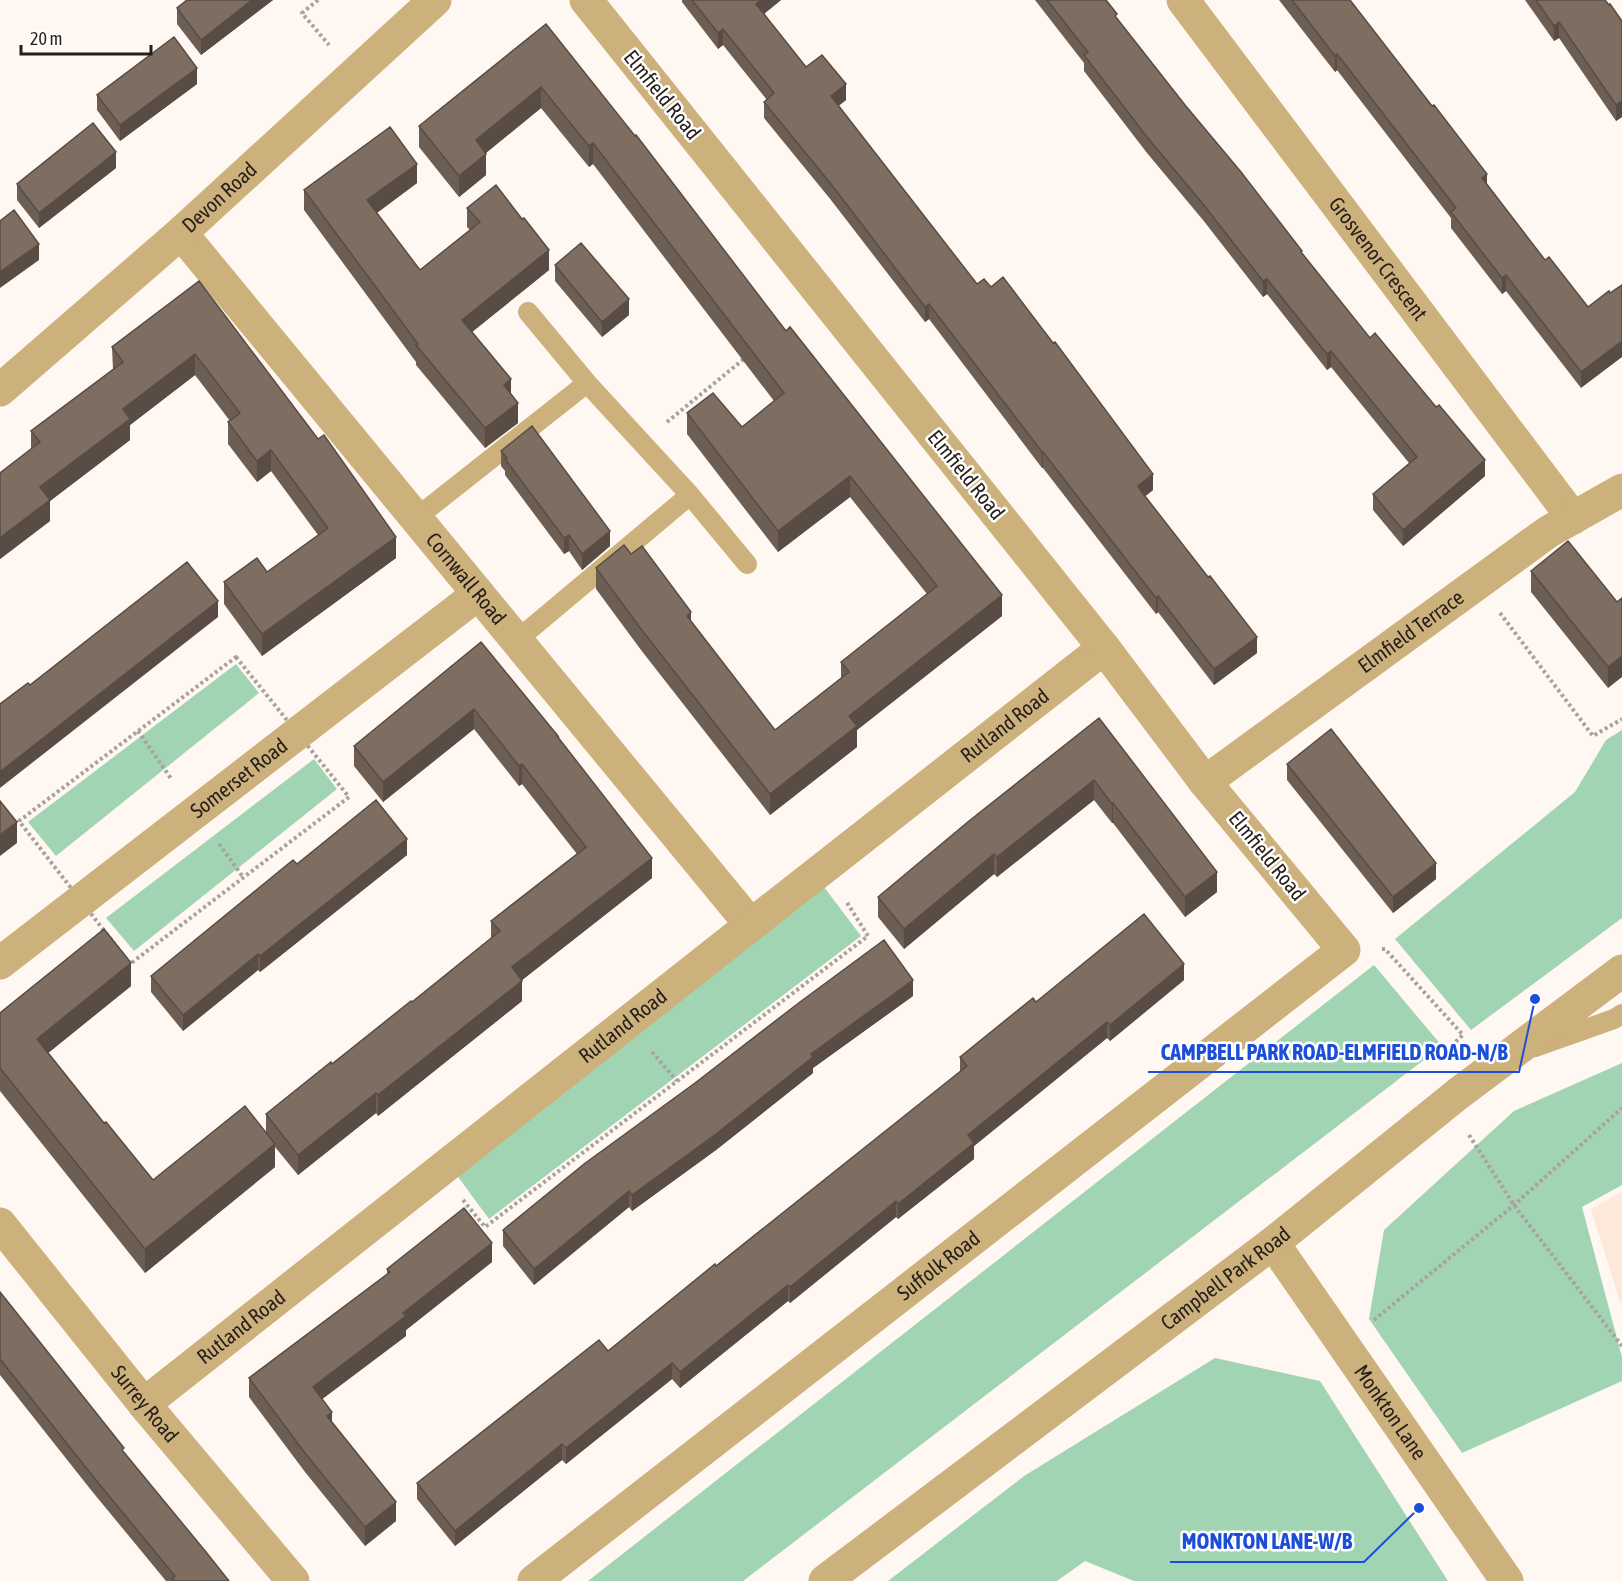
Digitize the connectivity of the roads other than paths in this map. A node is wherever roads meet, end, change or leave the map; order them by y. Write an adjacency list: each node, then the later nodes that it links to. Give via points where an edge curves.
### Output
1 (435, 0): 4 (street, Devon Road)
2 (586, 0): 15 (street, Elmfield Road)
3 (1183, 0): 11 (street, Grosvenor Crescent)
4 (181, 234): 7 (street, Devon Road); 10 (street, Cornwall Road)
5 (528, 312): 6 (lane)
6 (586, 383): 9 (lane); 10 (lane)
7 (0, 390)
8 (1622, 490): 11 (street, Elmfield Terrace)
9 (690, 495): 12 (lane); 14 (lane)
10 (416, 518): 13 (street, Cornwall Road)
11 (1573, 518): 16 (street, Elmfield Terrace, via 1548,532)
12 (747, 564)
13 (478, 594): 14 (street, Cornwall Road); 19 (street, Somerset Road)
14 (517, 640): 17 (street, Cornwall Road)
15 (1104, 648): 16 (street, Elmfield Road); 17 (street, Rutland Road)
16 (1205, 782): 18 (street, Elmfield Road)
17 (751, 925): 25 (street, Rutland Road)
18 (1344, 950): 27 (street, Suffolk Road)
19 (0, 963)
20 (1622, 971): 22 (street, Campbell Park Road)
21 (1622, 1014): 22 (lane)
22 (1507, 1058): 24 (street, Campbell Park Road)
23 (0, 1224): 25 (street, Surrey Road)
24 (1273, 1243): 28 (street, Campbell Park Road); 29 (street, Monkton Lane)
25 (144, 1404): 26 (street, Surrey Road)
26 (293, 1581)
27 (534, 1581)
28 (825, 1581)
29 (1507, 1581)

